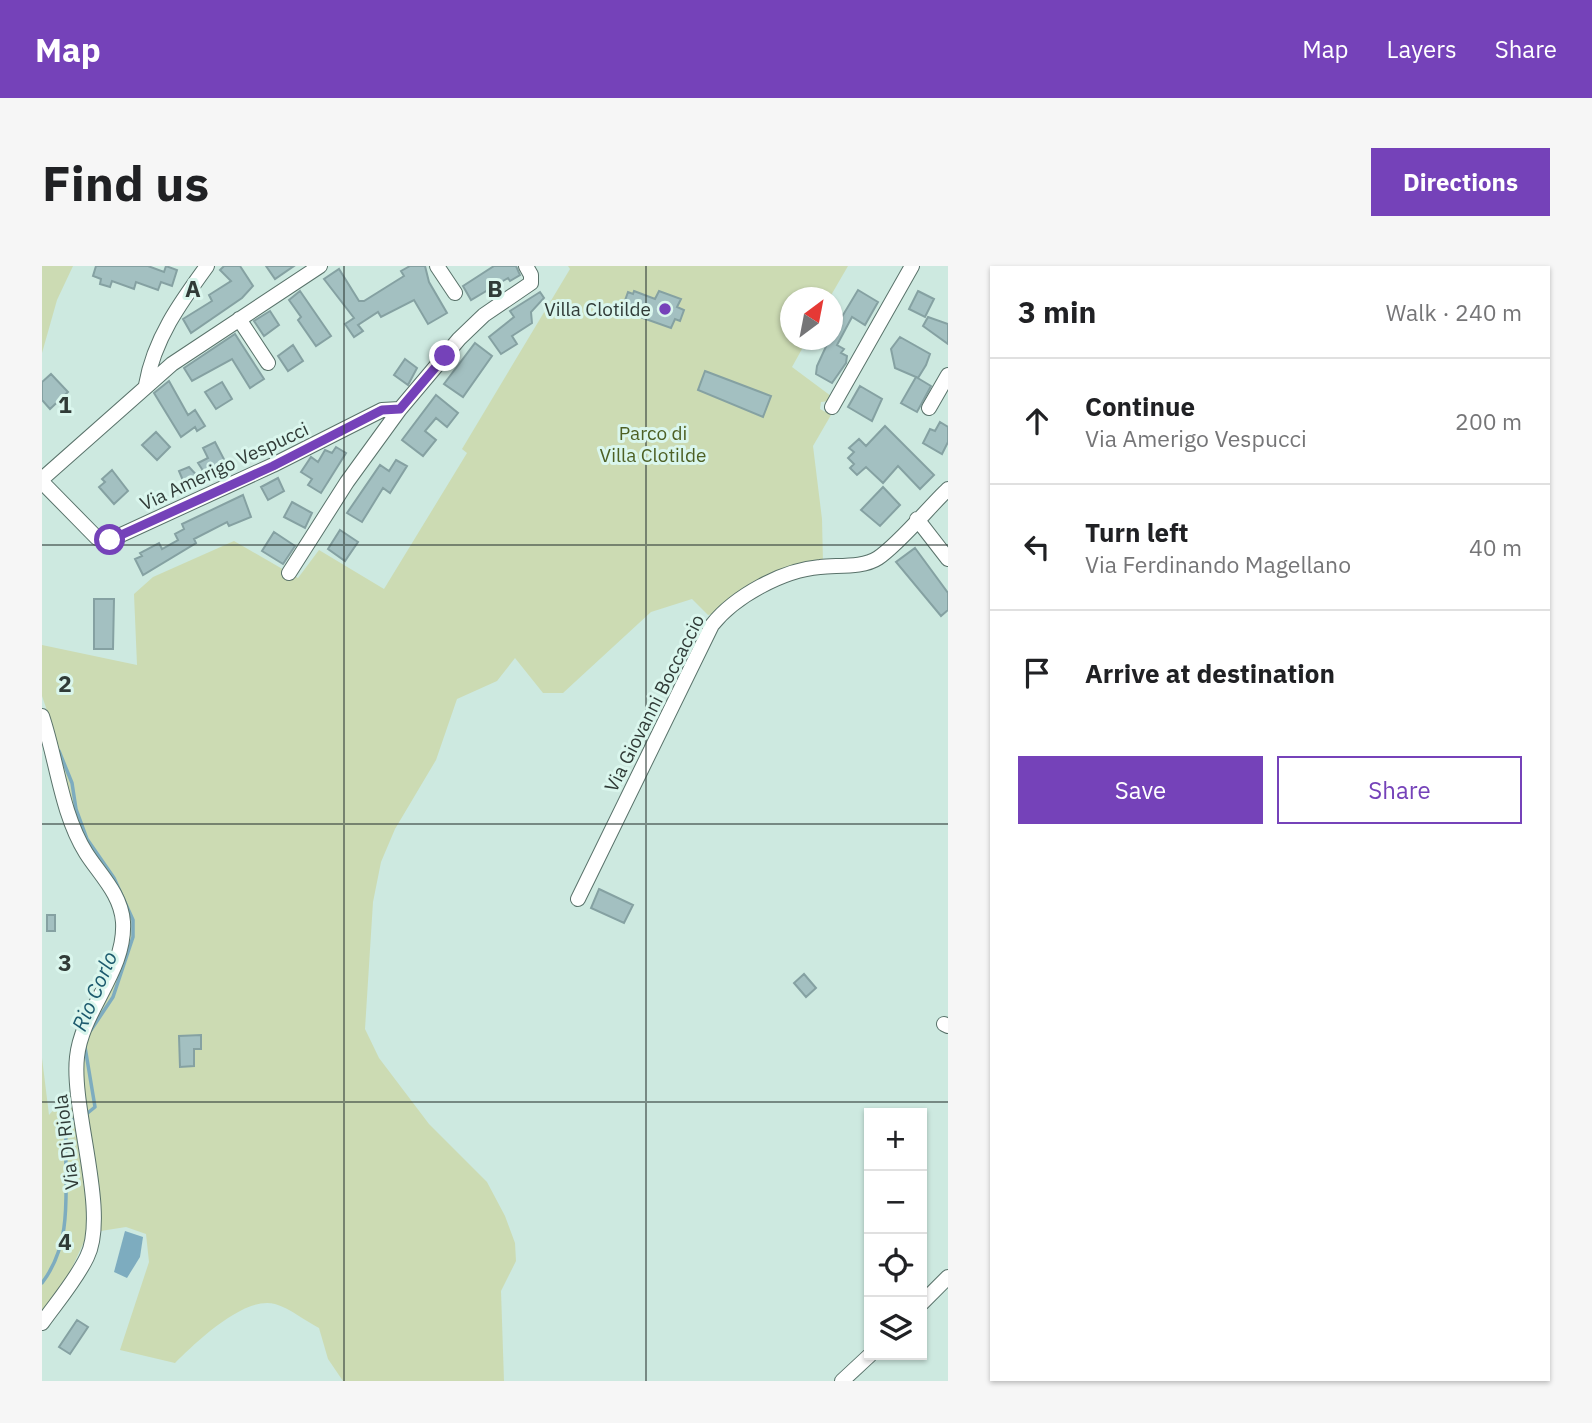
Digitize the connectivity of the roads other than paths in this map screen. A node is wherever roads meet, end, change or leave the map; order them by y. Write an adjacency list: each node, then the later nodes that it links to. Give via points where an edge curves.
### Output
1 (207, 266): 8 (street)
2 (320, 266): 7 (street)
3 (437, 266): 6 (street)
4 (526, 266): 15 (street, via 531,283 476,323)
5 (912, 266): 13 (street)
6 (455, 293)
7 (239, 319): 9 (street); 10 (street)
8 (151, 355): 10 (street); 12 (street)
9 (268, 363)
10 (165, 369): 12 (street)
11 (948, 374): 14 (street)
12 (146, 385): 16 (street)
13 (832, 407)
14 (929, 408)
15 (400, 409): 16 (street, Via Amerigo Vespucci, via 382,410 273,466 110,540 97,538); 20 (street)
16 (42, 480)
17 (948, 489): 18 (street, Via Giovanni Boccaccio)
18 (917, 519): 19 (street); 22 (street, Via Giovanni Boccaccio, via 878,558 805,569 722,612)
19 (948, 559)
20 (289, 573)
21 (42, 716): 25 (street, Via Di Riola, via 74,828 117,897 123,923 119,951 82,1029 76,1059 93,1240 88,1258)
22 (578, 899)
23 (948, 1277): 24 (street)
24 (927, 1298)
25 (42, 1323)
26 (865, 1360): 27 (street)
27 (842, 1381)

